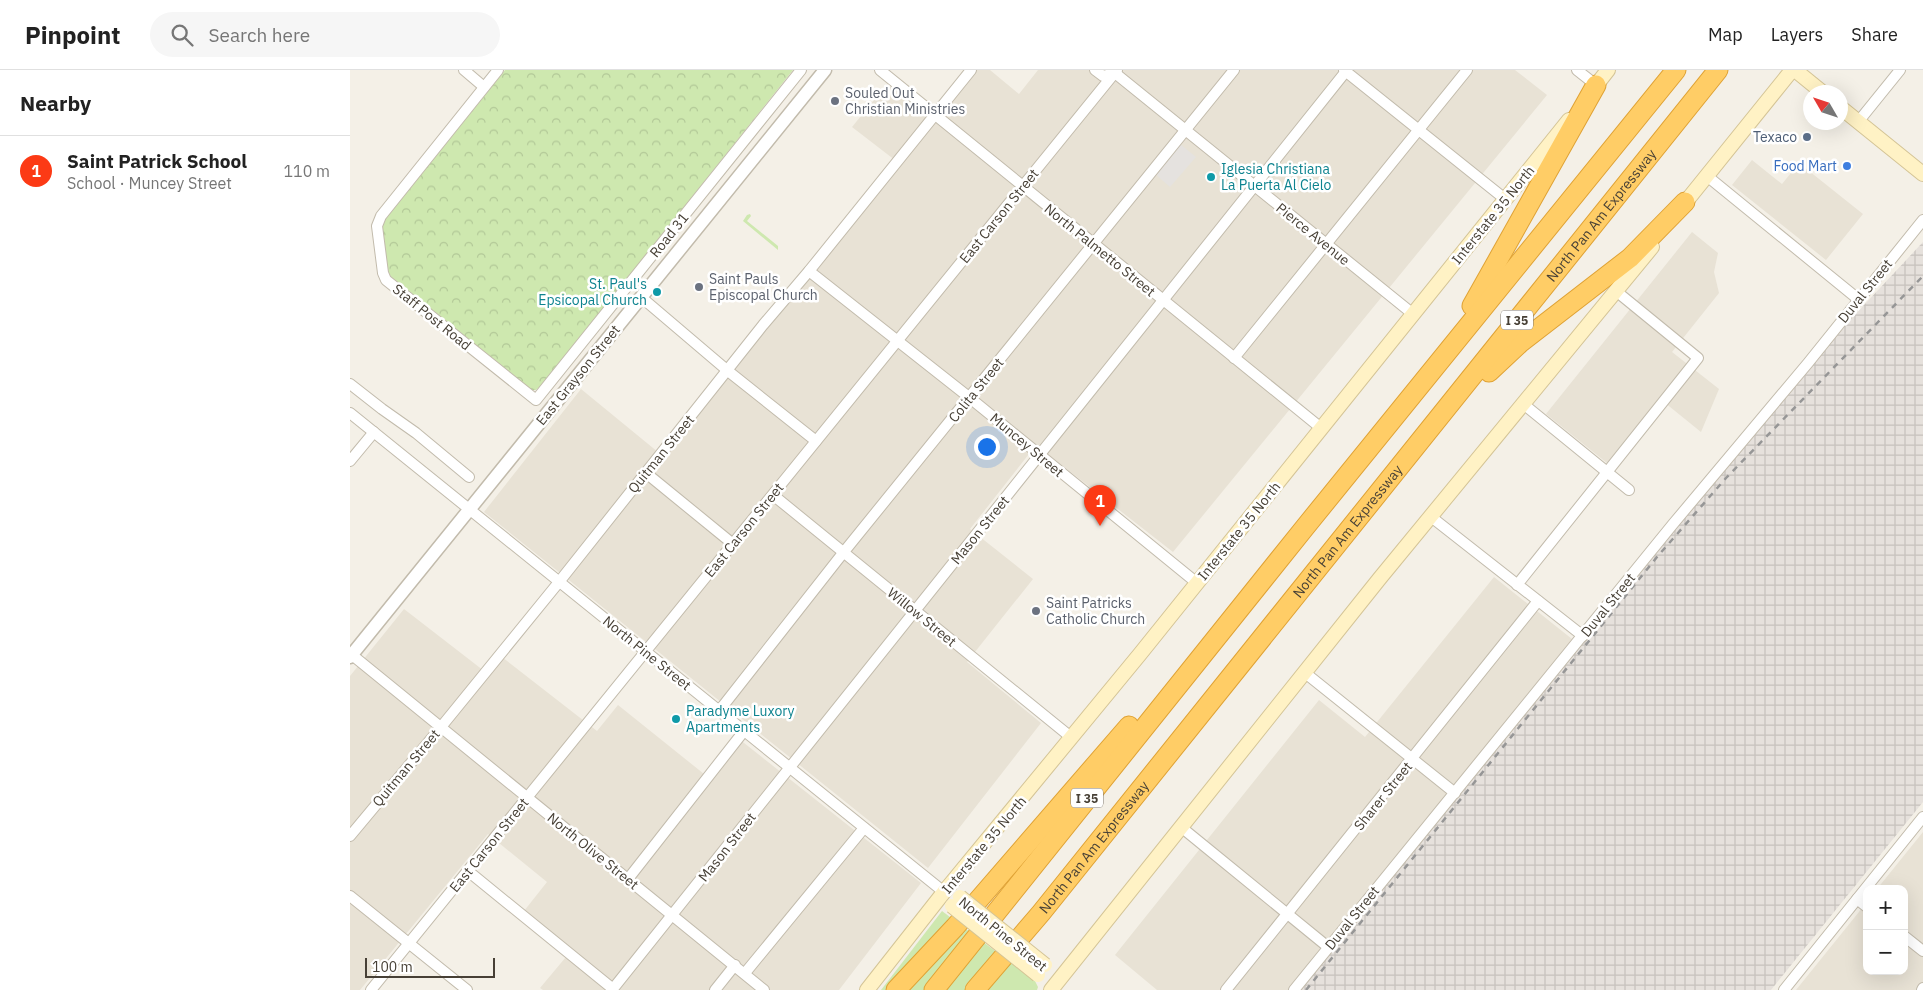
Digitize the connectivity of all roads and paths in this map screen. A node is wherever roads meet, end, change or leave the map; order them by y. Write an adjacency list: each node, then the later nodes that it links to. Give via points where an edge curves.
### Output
1 (464, 70): 20 (street)
2 (498, 70): 20 (street, Staff Post Road)
3 (801, 70): 46 (street, Road 31)
4 (825, 70): 37 (street, East Grayson Street)
5 (880, 70): 22 (street, North Palmetto Street)
6 (971, 70): 22 (street, Quitman Street)
7 (1095, 70): 16 (street, via 1103,76)
8 (1234, 70): 25 (street, Colita Street)
9 (1467, 70): 24 (street)
10 (1577, 70): 18 (street)
11 (1608, 70): 18 (main road, Interstate 35 North)
12 (1676, 70): 61 (highway, I 35)
13 (1718, 70): 64 (highway, North Pan Am Expressway / I 35)
14 (1794, 70): 19 (main road); 27 (main road)
15 (1900, 70): 23 (street)
16 (1116, 71): 25 (street, Pierce Avenue); 28 (street, East Carson Street)
17 (1346, 71): 24 (street); 29 (street, Mason Street)
18 (1596, 85): 30 (main road, Interstate 35 North); 61 (highway, via 1473,304)
19 (1813, 85)
20 (484, 87): 46 (street, Staff Post Road, via 381,216 377,226 383,273 386,280)
21 (1848, 114): 23 (main road)
22 (935, 115): 28 (street, North Palmetto Street); 35 (street, Quitman Street)
23 (1858, 122): 26 (main road)
24 (1418, 130): 30 (street); 34 (street)
25 (1185, 131): 29 (street, Pierce Avenue); 33 (street, Colita Street)
26 (1920, 172)
27 (1707, 176): 31 (main road); 38 (street)
28 (1023, 187): 33 (street, North Palmetto Street); 41 (street, East Carson Street)
29 (1255, 187): 34 (street, Pierce Avenue); 39 (street, Mason Street)
30 (1505, 199): 40 (main road, Interstate 35 North)
31 (1685, 202): 36 (main road); 64 (highway, via 1630,258 1502,359 1420,458)
32 (1923, 220): 38 (street, Duval Street)
33 (1093, 245): 39 (street, North Palmetto Street); 45 (street, Colita Street)
34 (1326, 245): 40 (street, Pierce Avenue); 42 (street)
35 (809, 271): 41 (street, Muncey Street); 43 (street, Quitman Street)
36 (1616, 291): 47 (main road); 54 (street, via 1698,358)
37 (642, 297): 43 (street); 59 (street, East Grayson Street)
38 (1858, 298): 71 (street, Duval Street)
39 (1163, 301): 42 (street, North Palmetto Street); 52 (street, Mason Street)
40 (1413, 314): 49 (main road, Interstate 35 North)
41 (897, 342): 45 (street, Muncey Street); 51 (street, East Carson Street)
42 (1234, 358): 49 (street, North Palmetto Street)
43 (728, 370): 51 (street); 55 (street, Quitman Street)
44 (350, 384): 56 (street)
45 (970, 398): 52 (street, Muncey Street); 63 (street, Colita Street)
46 (536, 400)
47 (1522, 403): 54 (street); 60 (main road)
48 (350, 413): 50 (street, North Pine Street)
49 (1321, 428): 66 (main road, Interstate 35 North)
50 (374, 432): 53 (street); 59 (street, North Pine Street)
51 (816, 441): 58 (street, East Carson Street)
52 (1039, 456): 66 (street, Muncey Street); 69 (street, Mason Street)
53 (350, 461)
54 (1606, 471): 57 (street); 67 (street)
55 (646, 473): 62 (street); 65 (street, Quitman Street)
56 (469, 477)
57 (1629, 490)
58 (772, 495): 62 (street, East Carson Street); 63 (street, Willow Street)
59 (469, 509): 65 (street, North Pine Street); 73 (street, East Grayson Street)
60 (1430, 516): 67 (street); 74 (main road)
61 (1306, 526): 70 (highway, I 35)
62 (733, 544): 72 (street, East Carson Street)
63 (843, 554): 69 (street, Willow Street); 75 (street, Colita Street)
64 (1316, 571): 93 (highway, North Pan Am Expressway / I 35)
65 (559, 582): 72 (street, North Pine Street); 76 (street, Quitman Street)
66 (1196, 583): 78 (main road, Interstate 35 North)
67 (1517, 585): 68 (street)
68 (1538, 601): 71 (street); 79 (street, Sharer Street)
69 (915, 611): 78 (street, Willow Street); 80 (street, Mason Street)
70 (1232, 618): 102 (highway, I 35); 110 (highway, via 1184,665 956,927)
71 (1583, 636): 81 (street, Duval Street)
72 (646, 652): 75 (street, North Pine Street); 82 (street, East Carson Street)
73 (351, 656): 76 (street, North Olive Street)
74 (1304, 672): 79 (street); 84 (main road)
75 (720, 711): 77 (street, North Pine Street)
76 (442, 727): 82 (street, North Olive Street); 86 (street, Quitman Street)
77 (744, 731): 80 (street, North Pine Street); 88 (street)
78 (1072, 738): 89 (main road, Interstate 35 North)
79 (1413, 758): 81 (street); 94 (street, Sharer Street)
80 (790, 768): 85 (street, North Pine Street); 95 (street, Mason Street)
81 (1455, 793): 98 (street, Duval Street)
82 (527, 797): 87 (street, East Carson Street); 88 (street, North Olive Street)
83 (1923, 817): 91 (street)
84 (1181, 827): 94 (street); 103 (main road)
85 (864, 828): 89 (street, North Pine Street); 101 (street)
86 (350, 836)
87 (468, 871): 97 (street, East Carson Street); 104 (street)
88 (628, 879): 95 (street, North Olive Street)
89 (944, 892): 103 (main road, North Pine Street, bridge, via 1042,970); 109 (main road, Interstate 35 North)
90 (350, 896): 97 (street)
91 (1857, 899): 92 (street); 115 (street)
92 (1863, 904)
93 (1041, 913): 111 (highway, North Pan Am Expressway / I 35); 112 (highway)
94 (1287, 914): 98 (street); 113 (street, Sharer Street)
95 (673, 916): 100 (street, North Olive Street); 104 (street, Mason Street)
96 (1908, 939): 99 (street)
97 (409, 943): 105 (street, East Carson Street); 106 (street)
98 (1328, 947): 114 (street, Duval Street)
99 (1923, 951)
100 (735, 965): 101 (street, North Olive Street); 107 (street)
101 (745, 973): 108 (street, North Olive Street)
102 (936, 986)
103 (1058, 988)
104 (613, 989)
105 (371, 990)
106 (467, 990)
107 (715, 990)
108 (764, 990)
109 (867, 990)
110 (896, 990)
111 (975, 990)
112 (985, 990)
113 (1226, 990)
114 (1294, 990)
115 (1784, 990)

